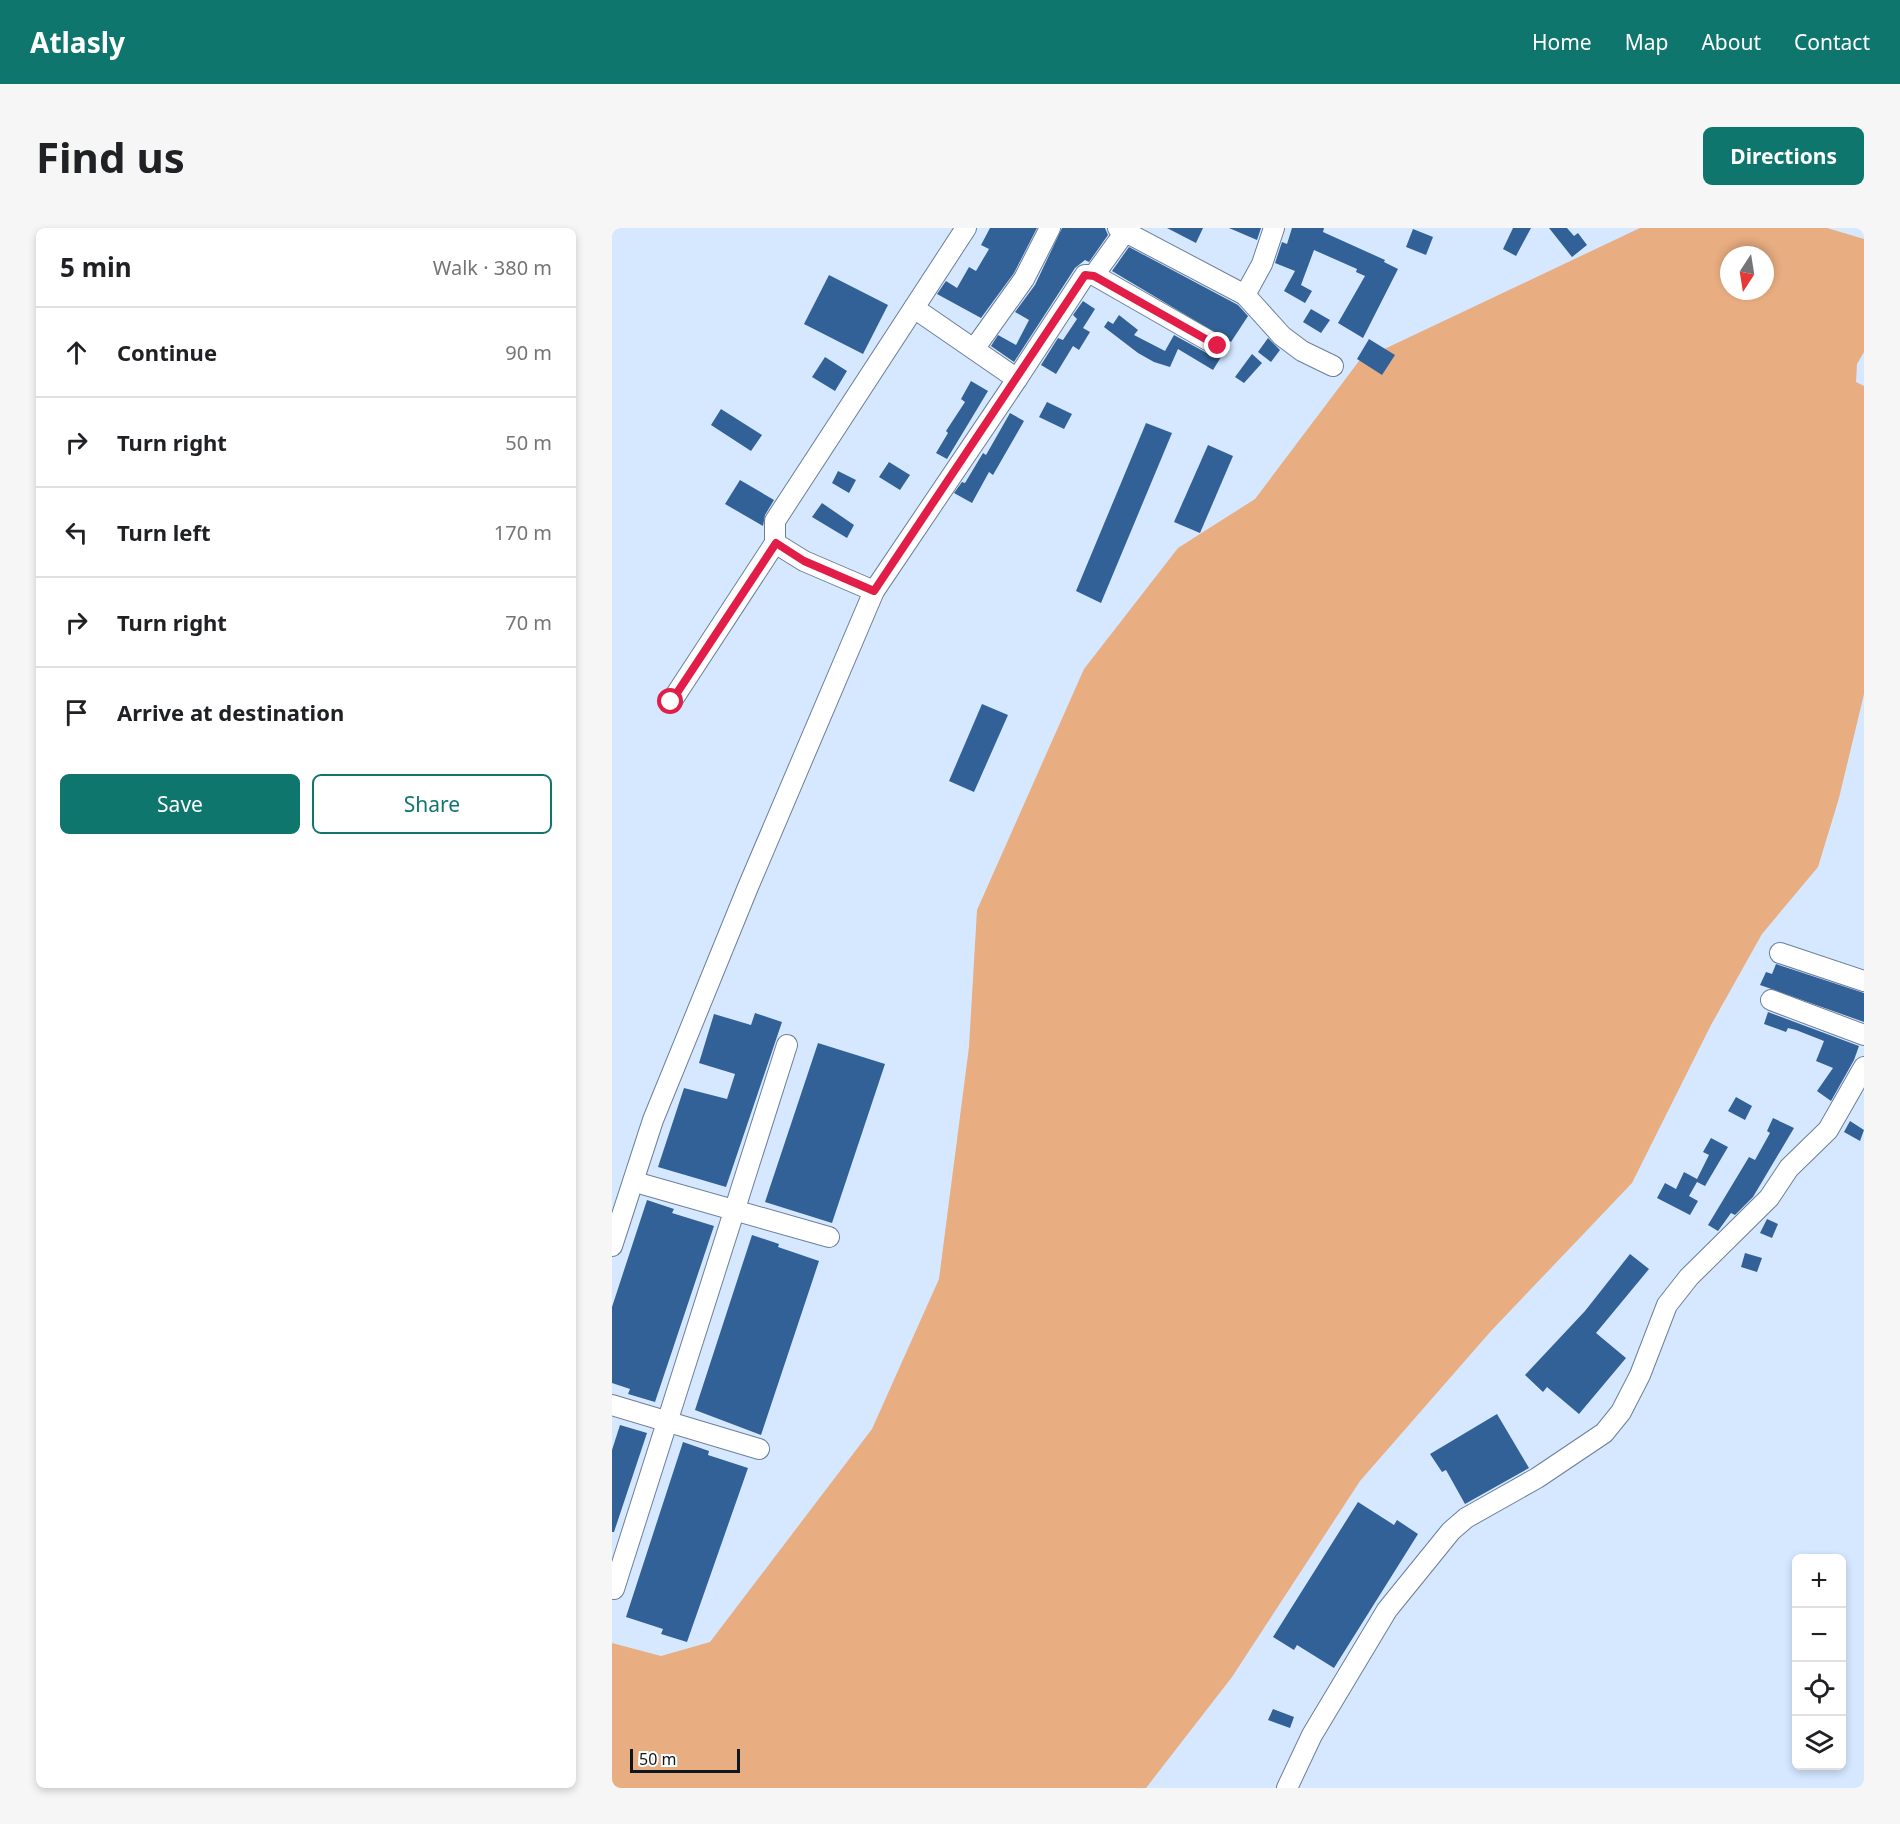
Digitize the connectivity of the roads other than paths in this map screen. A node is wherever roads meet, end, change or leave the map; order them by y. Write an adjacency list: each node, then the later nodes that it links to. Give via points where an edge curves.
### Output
1 (966, 228): 8 (street)
2 (1050, 228): 10 (street, via 1024,279)
3 (1274, 228): 7 (street, via 1263,264)
4 (1121, 230): 5 (street); 6 (street)
5 (1149, 235): 7 (street)
6 (1094, 276): 9 (street); 12 (street, via 1085,275)
7 (1245, 296): 11 (street, via 1282,336)
8 (914, 308): 10 (street); 13 (street, via 775,521)
9 (1218, 346)
10 (974, 349): 12 (street)
11 (1333, 366)
12 (1017, 379): 14 (street)
13 (776, 543): 14 (street, via 804,561); 15 (street)
14 (874, 591): 23 (street, via 653,1120)
15 (671, 702)
16 (1780, 953): 17 (street)
17 (1864, 981)
18 (1771, 1000): 19 (street)
19 (1864, 1035)
20 (787, 1045): 24 (street)
21 (1864, 1067): 22 (street)
22 (1859, 1091): 31 (street, via 1828,1130 1789,1168 1769,1198 1689,1277 1667,1305 1640,1376 1621,1412 1604,1433 1451,1531 1388,1610 1312,1735)
23 (635, 1182): 24 (street); 26 (street)
24 (735, 1210): 25 (street); 28 (street)
25 (829, 1237)
26 (612, 1246)
27 (612, 1405): 28 (street)
28 (668, 1421): 29 (street); 30 (street)
29 (759, 1449)
30 (614, 1590)
31 (1287, 1788)

